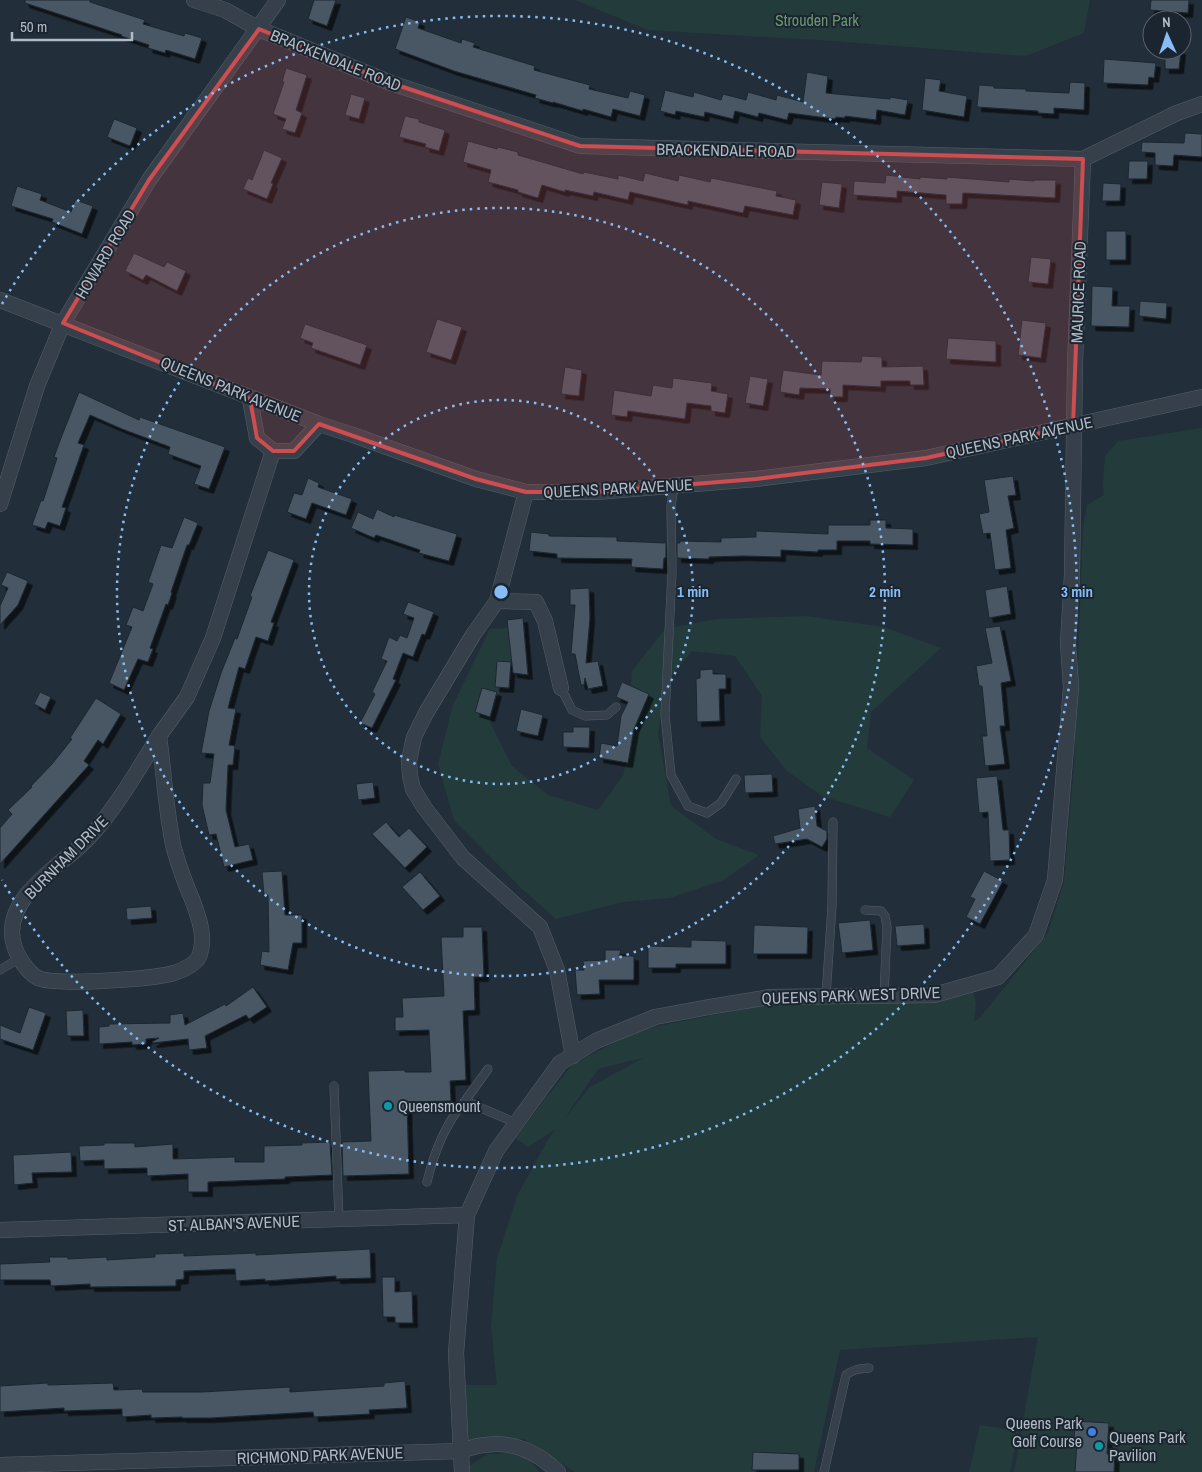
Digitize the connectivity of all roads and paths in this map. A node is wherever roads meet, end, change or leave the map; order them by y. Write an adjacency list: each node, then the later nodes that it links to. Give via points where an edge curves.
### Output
1 (194, 0): 3 (street, BRACKENDALE ROAD, via 225,10)
2 (278, 0): 3 (street)
3 (259, 29): 5 (street, BRACKENDALE ROAD, via 391,84 580,146); 7 (street, HOWARD ROAD, via 149,180)
4 (1202, 104): 5 (street, BRACKENDALE ROAD)
5 (1083, 159): 11 (street, MAURICE ROAD)
6 (0, 300): 7 (street, QUEENS PARK AVENUE)
7 (63, 323): 9 (street, QUEENS PARK AVENUE); 15 (street, HOWARD ROAD, via 37,386)
8 (1202, 397): 11 (street, QUEENS PARK AVENUE)
9 (250, 399): 10 (street, QUEENS PARK AVENUE); 12 (street, via 257,438)
10 (318, 424): 12 (street, via 294,451); 14 (street, QUEENS PARK AVENUE, via 476,479)
11 (1074, 426): 13 (street, QUEENS PARK AVENUE, via 926,458); 26 (street, QUEENS PARK WEST DRIVE, via 1068,643 1070,687 1055,880 1036,935 998,978 934,995)
12 (273, 451): 19 (street, BURNHAM DRIVE, via 212,638 188,697)
13 (674, 487): 14 (street, QUEENS PARK AVENUE); 20 (lane, via 665,714 671,775 688,806 707,813 721,803)
14 (526, 492): 16 (street)
15 (0, 504)
16 (497, 601): 17 (street, via 536,602 545,620); 27 (street, via 473,635 414,737 409,760 410,776 413,789 424,807 462,858 540,927 557,970)
17 (561, 688): 18 (lane, via 572,710 584,716 607,715)
18 (616, 707)
19 (159, 736): 23 (street, BURNHAM DRIVE, via 101,824 46,874 21,903 12,933); 23 (street, BURNHAM DRIVE, via 174,848 199,918 203,939 200,956 190,966 173,973 65,982 38,978)
20 (736, 779)
21 (833, 822): 25 (lane)
22 (865, 910): 26 (lane, via 881,911 885,916)
23 (20, 958): 24 (lane)
24 (0, 970)
25 (826, 996): 26 (street, QUEENS PARK WEST DRIVE); 27 (street, QUEENS PARK WEST DRIVE, via 770,997 655,1017 596,1041)
26 (884, 996)
27 (573, 1056): 31 (street, QUEENS PARK WEST DRIVE, via 560,1063)
28 (488, 1069): 30 (lane)
29 (334, 1086): 34 (lane)
30 (466, 1101): 31 (lane); 32 (lane, via 442,1137)
31 (516, 1123): 33 (street, QUEENS PARK WEST DRIVE, via 496,1151)
32 (427, 1182)
33 (467, 1215): 34 (street, ST. ALBAN'S AVENUE); 37 (street, QUEENS PARK WEST DRIVE, via 456,1353)
34 (339, 1219): 35 (street, ST. ALBAN'S AVENUE)
35 (0, 1230)
36 (869, 1368): 41 (lane, via 850,1371 846,1375)
37 (461, 1451): 38 (street, RICHMOND PARK AVENUE); 39 (street, QUEENS PARK WEST DRIVE); 40 (street, via 478,1445 511,1445 536,1454)
38 (0, 1465)
39 (462, 1472)
40 (558, 1472)
41 (824, 1472)

